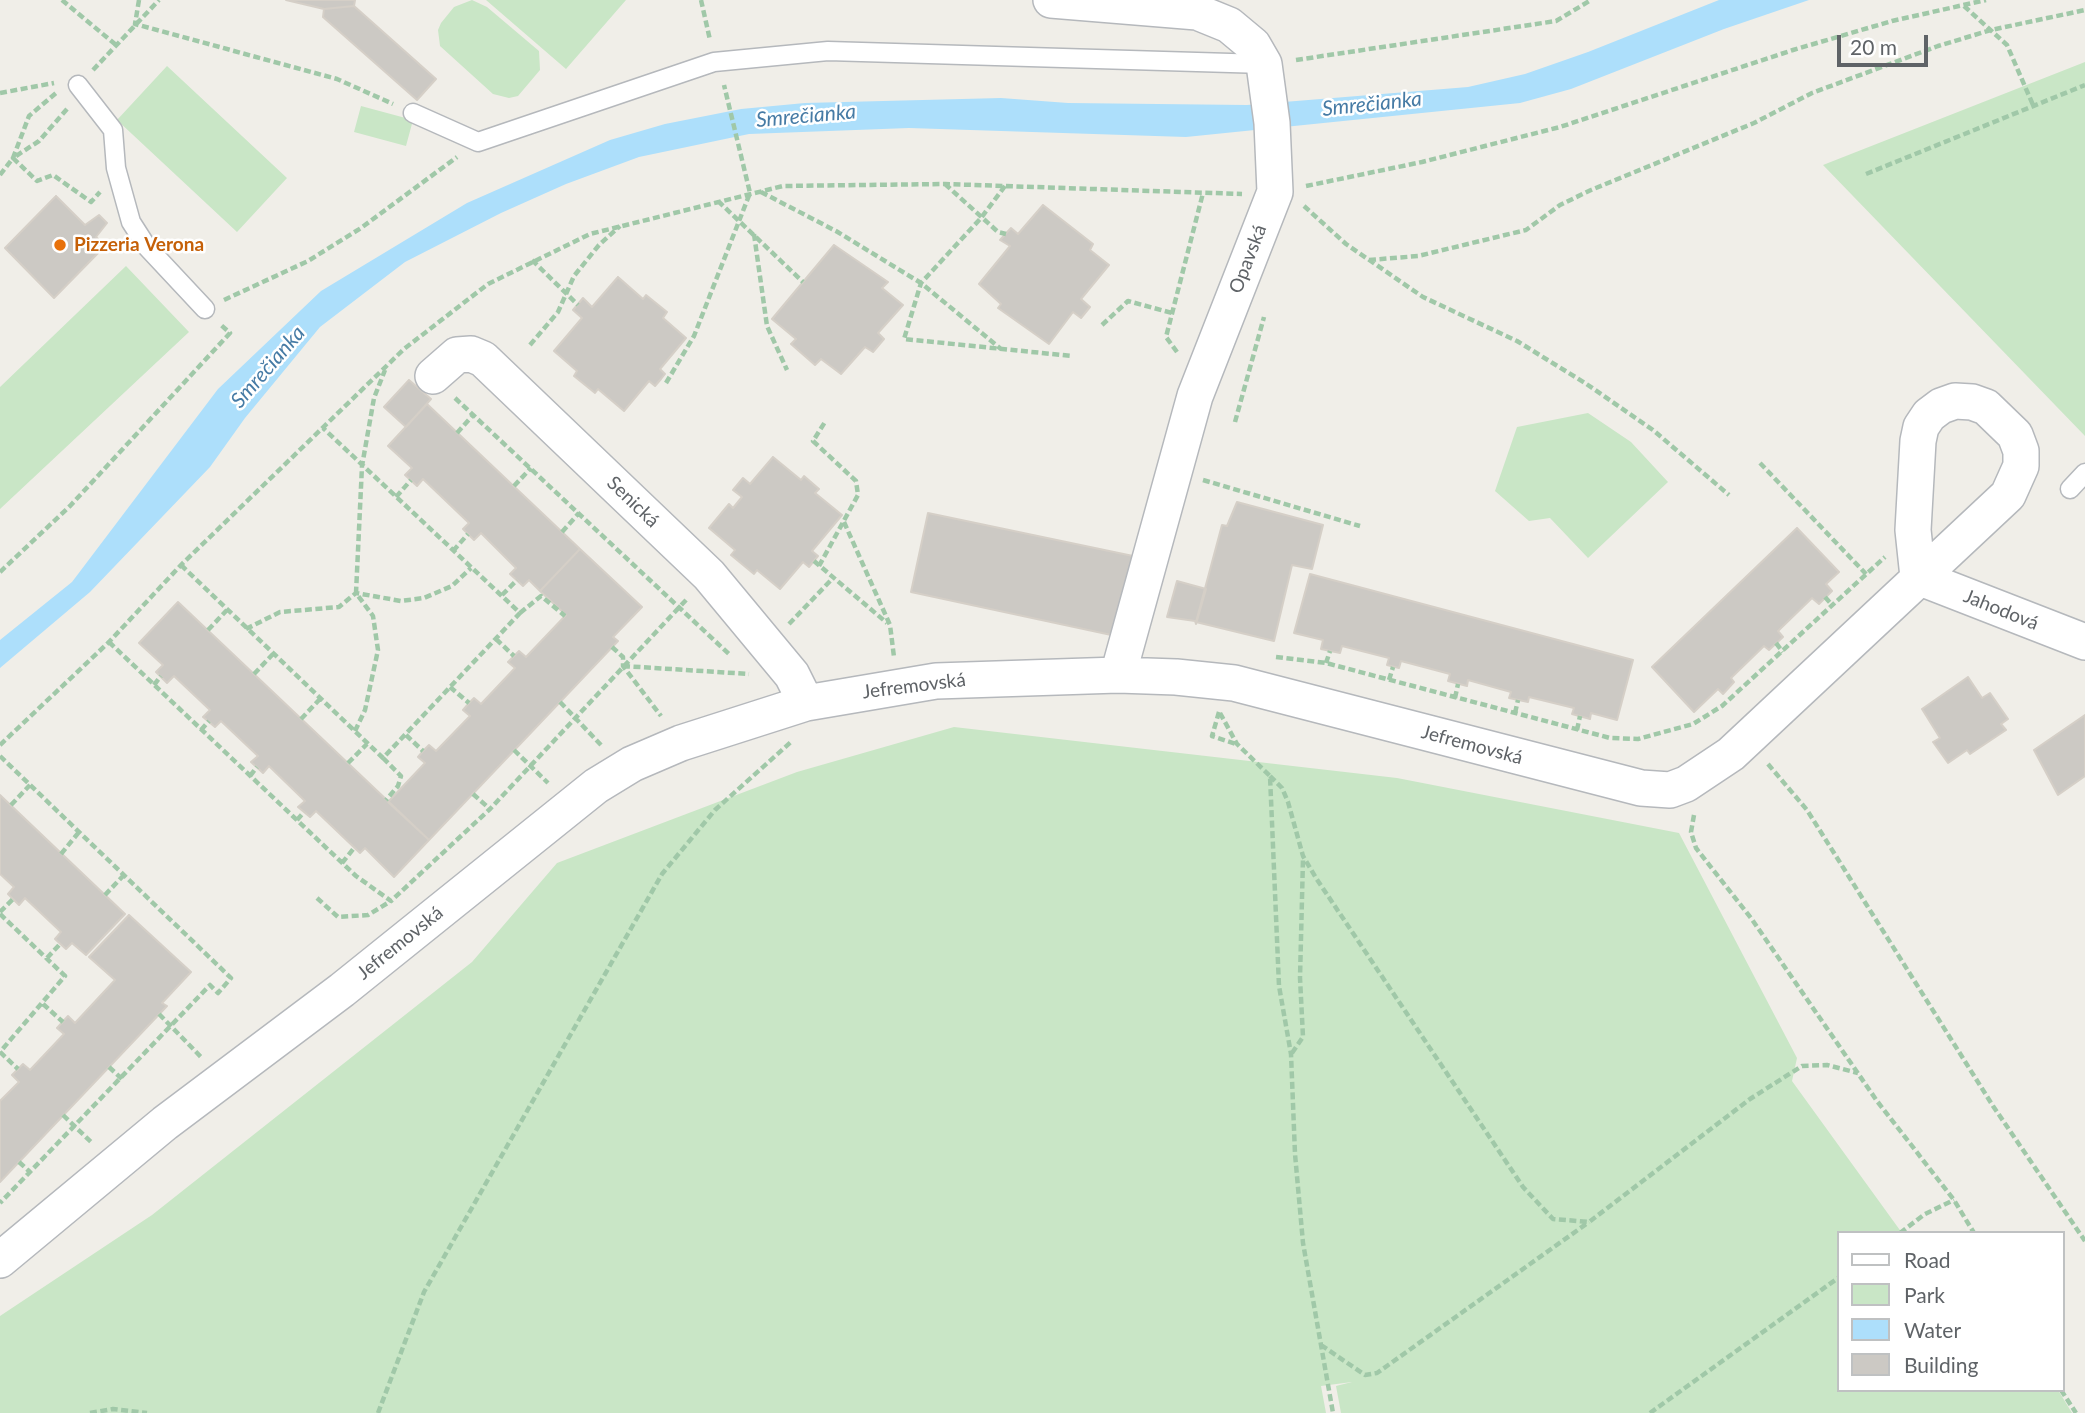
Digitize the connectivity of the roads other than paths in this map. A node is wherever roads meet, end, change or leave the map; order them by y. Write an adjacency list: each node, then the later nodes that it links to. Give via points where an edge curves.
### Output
1 (1051, 0): 2 (street, Opavská, via 1197,12 1229,25 1253,45)
2 (1264, 64): 4 (lane, via 828,51 714,62 478,142); 11 (street, Opavská, via 1283,186 1195,396)
3 (70, 85): 5 (lane, via 113,130 118,174 131,222 147,247)
4 (412, 113)
5 (205, 309)
6 (433, 376): 12 (street, Senická, via 457,355 483,359 709,575 792,675)
7 (2085, 473): 8 (lane)
8 (2070, 489)
9 (1918, 578): 9 (street, Jefremovská, via 1983,520 2017,482 2021,458 2015,435 1986,407 1955,401 1941,406 1921,427 1913,530); 10 (street, Jahodová); 11 (street, Jefremovská, via 1731,754 1686,785 1657,791 1234,683)
10 (2085, 642)
11 (1118, 675): 12 (street, Jefremovská, via 936,681)
12 (796, 706): 13 (street, Jefremovská, via 681,743 618,772 342,990 222,1078)
13 (0, 1260)

